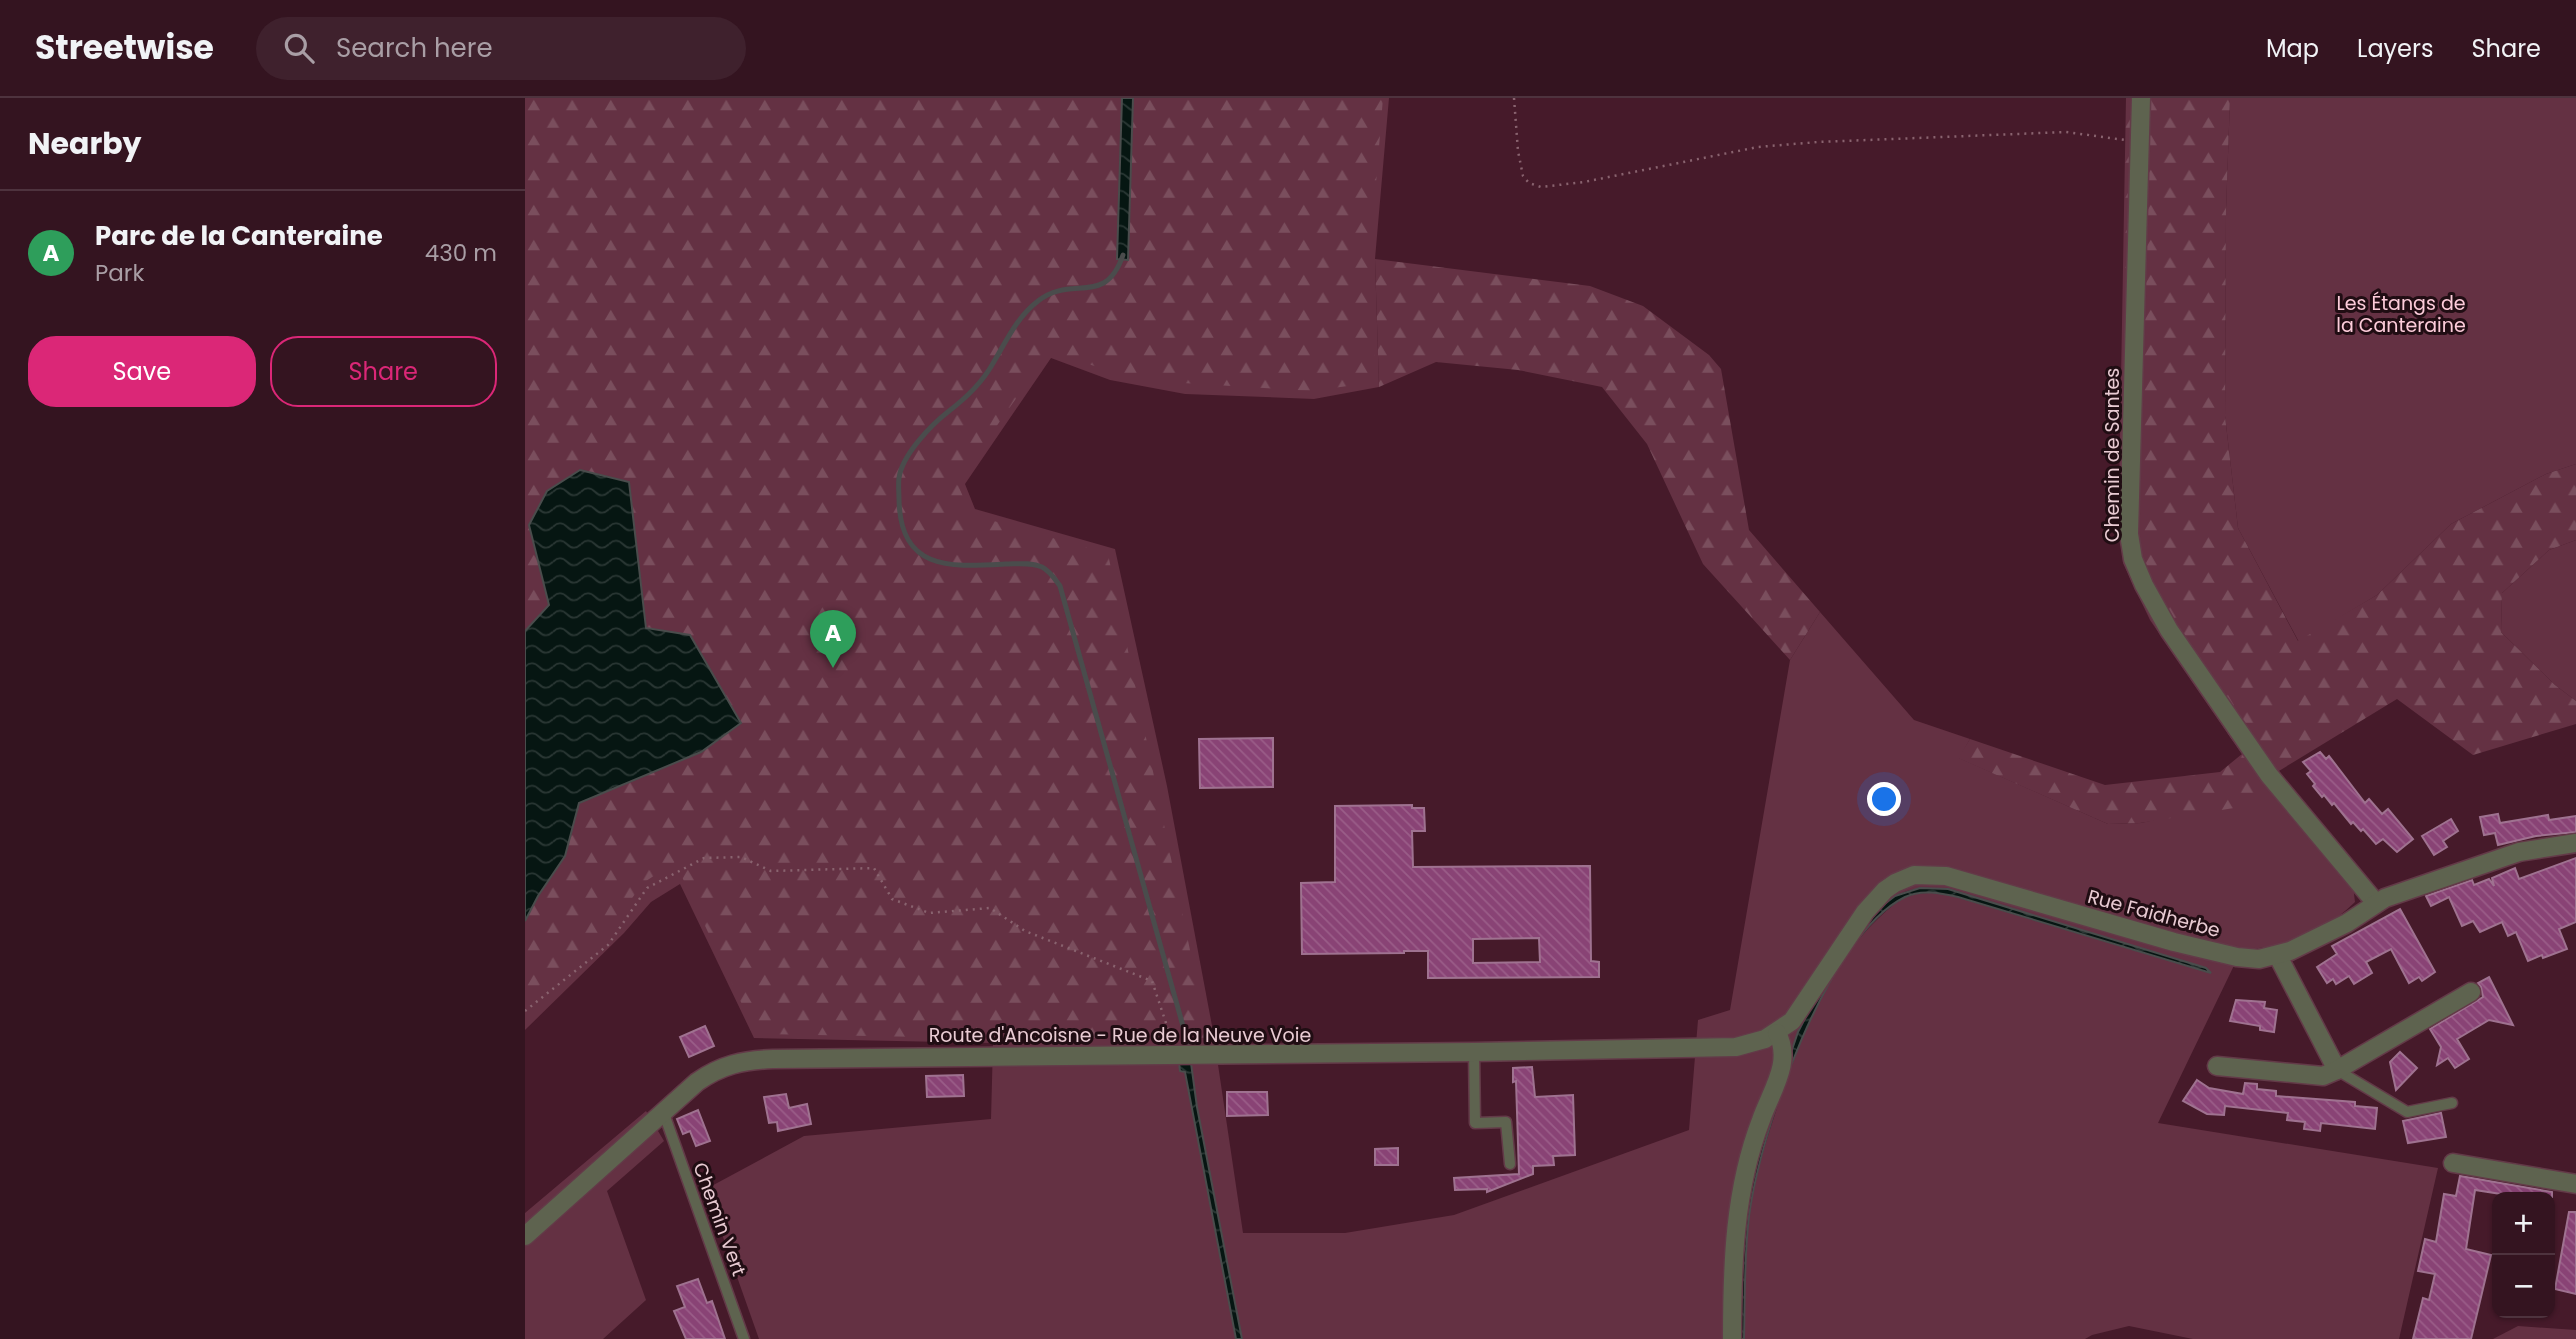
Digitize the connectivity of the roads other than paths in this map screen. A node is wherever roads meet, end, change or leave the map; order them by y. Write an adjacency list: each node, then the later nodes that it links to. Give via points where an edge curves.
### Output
1 (2141, 98): 3 (street, Chemin de Santes, via 2130,520 2133,559 2169,630 2269,775)
2 (2576, 843): 3 (street, Rue Faidherbe, via 2504,856)
3 (2375, 902): 4 (street, Rue Faidherbe, via 2339,927)
4 (2278, 956): 6 (street, Rue Faidherbe, via 2250,959 2225,955 1946,876 1914,875 1895,883 1865,912 1799,1012); 9 (street)
5 (2471, 992): 9 (street)
6 (1777, 1033): 7 (street, Route d'Ancoisne - Rue de la Neuve Voie, via 1757,1043 1720,1049); 17 (street, via 1784,1050 1783,1065 1754,1138 1738,1211)
7 (1474, 1052): 11 (street, Route d'Ancoisne - Rue de la Neuve Voie, via 758,1059 714,1070); 13 (lane, via 1475,1123 1506,1122)
8 (2217, 1066): 9 (street, via 2316,1077)
9 (2337, 1070): 10 (lane, via 2407,1112)
10 (2452, 1103)
11 (663, 1111): 15 (street, Route d'Ancoisne - Rue de la Neuve Voie); 16 (lane, Chemin Vert)
12 (2453, 1163): 14 (street)
13 (1510, 1164)
14 (2576, 1184)
15 (525, 1236)
16 (744, 1339)
17 (1732, 1339)

